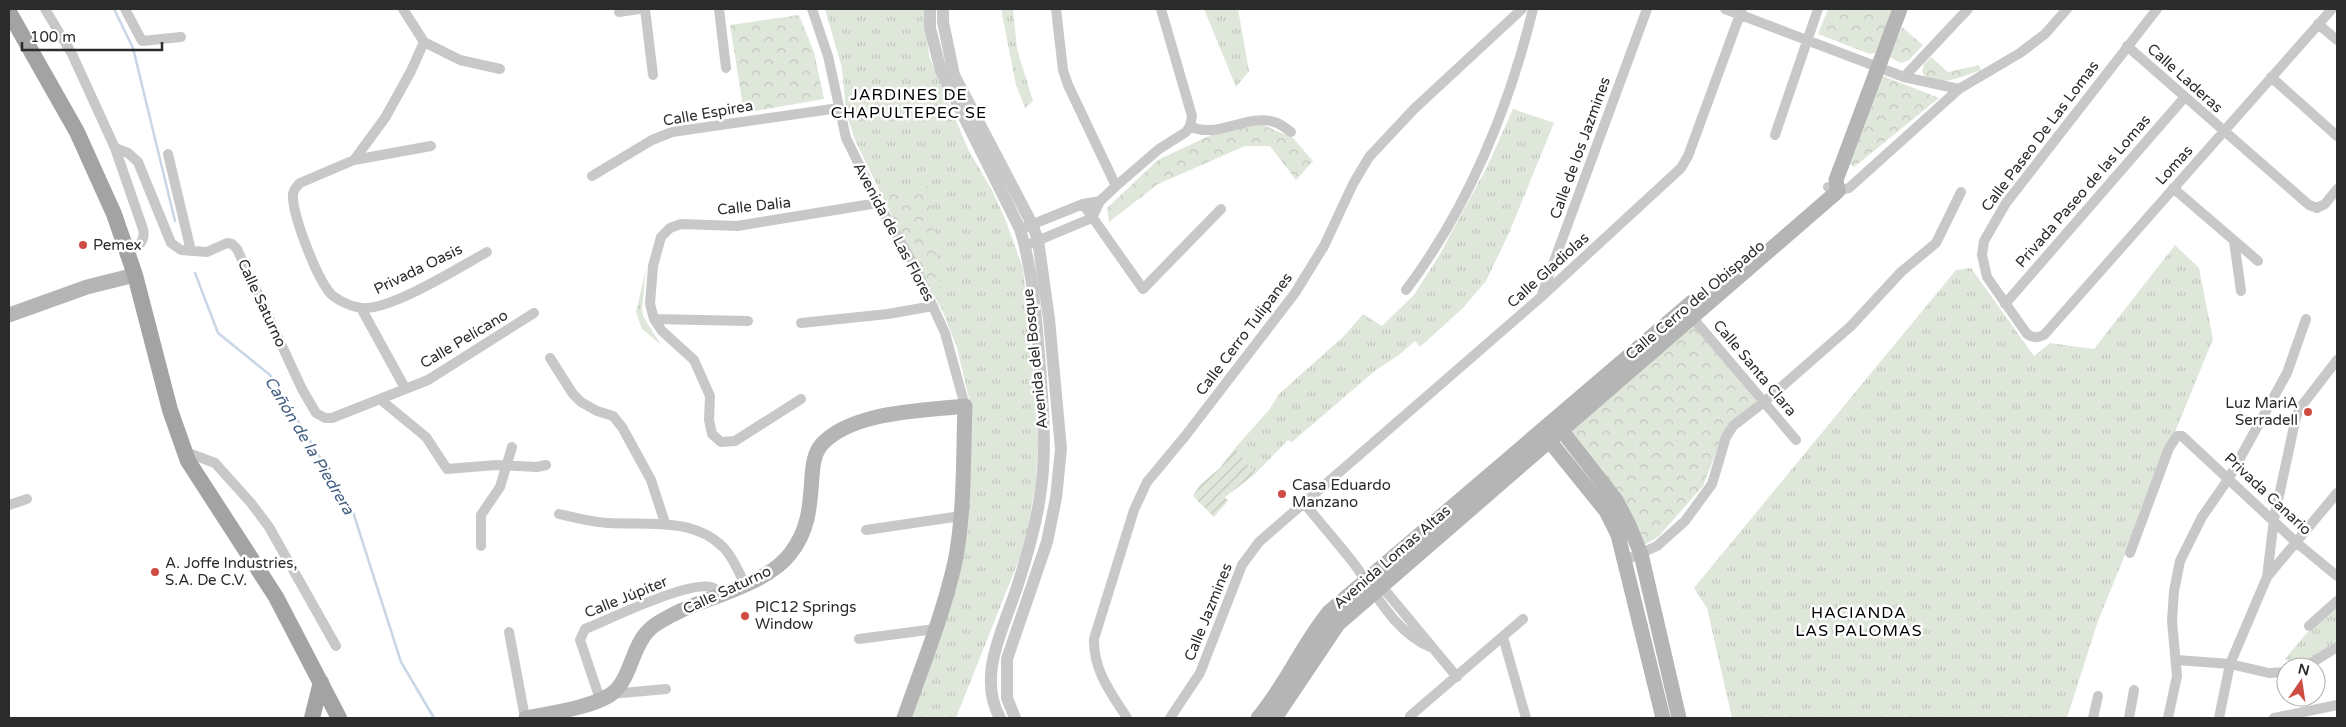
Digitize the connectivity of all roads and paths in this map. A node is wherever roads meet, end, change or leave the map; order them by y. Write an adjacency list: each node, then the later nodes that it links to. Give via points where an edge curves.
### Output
1 (45, 9): 46 (street, via 72,54)
2 (124, 9): 26 (street, via 139,40)
3 (404, 9): 29 (street)
4 (639, 9): 23 (street)
5 (644, 9): 34 (street)
6 (719, 9): 32 (street)
7 (812, 9): 39 (street, Avenida de Las Flores, via 828,56)
8 (930, 9): 61 (street, Avenida del Bosque, via 930,28 941,71)
9 (943, 9): 60 (street, Avenida del Bosque, via 954,74)
10 (1056, 9): 50 (street, via 1063,70 1068,85)
11 (1161, 9): 40 (street, via 1192,116)
12 (1522, 9): 150 (street, Calle Cerro Tulipanes, via 1414,109 1369,158 1324,246 1295,293 1147,482 1134,510 1094,639 1099,671)
13 (1533, 9): 70 (street, via 1487,147 1440,242)
14 (1647, 9): 72 (street, Calle de los Jazmines)
15 (1725, 9): 24 (street)
16 (1818, 9): 27 (street)
17 (1900, 9): 31 (main road)
18 (1968, 9): 35 (street)
19 (2067, 9): 37 (street, Calle Cerro del Obispado, via 2045,34 2020,53)
20 (2157, 9): 30 (street, Calle Paseo De Las Lomas)
21 (2332, 9): 25 (street, Lomas)
22 (9, 12): 66 (main road, via 76,132)
23 (619, 12)
24 (1741, 12): 27 (street); 72 (street, Calle Gladiolas, via 1681,168)
25 (2318, 24): 28 (street); 36 (street, Lomas)
26 (181, 37)
27 (1807, 40): 31 (street); 43 (street)
28 (2337, 40)
29 (424, 42): 33 (street, via 460,60); 48 (street, via 385,118)
30 (2127, 46): 38 (street, Calle Laderas); 73 (street, Calle Paseo De Las Lomas, via 2006,203 1984,241 1983,267)
31 (1878, 66): 35 (street); 51 (main road)
32 (726, 68)
33 (500, 69)
34 (653, 74)
35 (1904, 77): 37 (street)
36 (2271, 77): 42 (street, Lomas); 44 (street)
37 (1959, 89): 51 (street, Calle Cerro del Obispado, via 1849,188)
38 (2184, 98): 42 (street, Calle Laderas); 73 (street, Privada Paseo de las Lomas)
39 (839, 108): 49 (street, Calle Espirea, via 672,132 652,140); 56 (street, Avenida de Las Flores, via 846,138)
40 (1190, 126): 41 (street, via 1204,130 1262,120 1275,122); 50 (street)
41 (1291, 132)
42 (2224, 133): 52 (street, Lomas); 53 (street, Calle Laderas, via 2308,205 2317,208 2325,204)
43 (1775, 135)
44 (2337, 136)
45 (431, 146): 48 (street)
46 (115, 148): 65 (street, Calle Saturno, via 138,162 171,243 181,250); 66 (street, via 144,236 141,245)
47 (168, 154): 65 (street)
48 (354, 160): 75 (street, via 300,184 294,189 292,198 309,252 330,293 338,300)
49 (592, 176)
50 (1116, 186): 55 (street)
51 (1834, 186): 78 (main road, Calle Cerro del Obispado); 92 (main road, Calle Cerro del Obispado)
52 (2173, 188): 63 (street); 83 (street, Lomas, via 2044,335)
53 (2337, 189)
54 (1961, 192): 89 (street, via 1936,243 1911,263 1851,326)
55 (1100, 201): 57 (street); 59 (street)
56 (878, 203): 74 (street, Avenida de Las Flores, via 914,265); 79 (street, Calle Dalia, via 737,226 681,224 670,228 661,237 653,266 650,304)
57 (1083, 204): 59 (street); 60 (street)
58 (1220, 209): 59 (street, via 1143,289)
59 (1092, 218): 62 (street)
60 (1032, 224): 61 (street); 62 (street, Avenida del Bosque)
61 (1020, 229): 64 (street, Avenida del Bosque)
62 (1038, 240): 64 (street); 149 (street, Avenida del Bosque, via 1061,449 1047,542 1007,659 1007,698)
63 (2234, 241): 68 (street); 71 (street)
64 (1025, 246): 148 (street, Avenida del Bosque, via 1035,300 1043,456 1036,517 991,670 995,709)
65 (191, 251): 91 (street, Calle Saturno, via 206,252 227,243 237,249 302,389 316,412)
66 (128, 252): 69 (main road)
67 (486, 252): 75 (street, Privada Oasis, via 383,305)
68 (2258, 261)
69 (135, 275): 77 (main road, via 87,287); 96 (main road)
70 (1406, 290)
71 (2241, 291)
72 (1541, 297): 102 (street, Calle Gladiolas)
73 (2005, 304): 83 (street, Calle Paseo De Las Lomas, via 2027,334)
74 (933, 306): 82 (street); 90 (street, Avenida de Las Flores, via 945,333)
75 (362, 308): 86 (street, Privada Oasis)
76 (534, 313): 86 (street, Calle Pelícano, via 442,372)
77 (9, 315)
78 (1691, 316): 89 (street, Calle Santa Clara); 92 (main road, Calle Cerro del Obispado)
79 (654, 319): 81 (street); 87 (street, via 662,331 694,360 710,396 712,434 721,442 735,441)
80 (2306, 319): 99 (street, via 2287,372)
81 (748, 321)
82 (801, 323)
83 (2035, 338)
84 (550, 358): 107 (street, via 581,402 614,416 622,427 651,480)
85 (2337, 360): 106 (street, via 2296,417)
86 (405, 388): 88 (street, Calle Pelícano)
87 (801, 399)
88 (381, 400): 91 (street, Calle Pelícano); 98 (street, via 426,437 447,469)
89 (1764, 402): 94 (street, Calle Santa Clara); 112 (street, via 1733,426 1726,437 1712,484 1685,521 1657,546)
90 (965, 406): 105 (main road, Avenida de Las Flores); 117 (main road, Calle Saturno, via 868,419 822,444 813,464 808,523 801,540 782,563)
91 (325, 418)
92 (1557, 424): 93 (main road, Avenida Lomas Altas); 112 (main road, via 1616,500)
93 (1545, 435): 113 (main road, via 1606,511); 116 (main road, Avenida Lomas Altas)
94 (1796, 440)
95 (512, 447): 98 (street)
96 (184, 451): 128 (street, via 215,463 251,503 270,528); 136 (main road, via 193,471 276,597)
97 (546, 465): 98 (street, via 528,468)
98 (508, 466): 110 (street, via 500,487 480,515)
99 (2229, 478): 106 (street, Privada Canario); 111 (street, Privada Canario, via 2190,441 2177,436 2169,448); 132 (street, via 2202,517 2180,561 2172,621)
100 (2337, 493): 109 (street)
101 (27, 499): 103 (street)
102 (1304, 503): 116 (street); 151 (street, Calle Jazmines, via 1259,542 1242,564 1200,673)
103 (9, 505)
104 (559, 514): 107 (street, via 606,523)
105 (961, 516): 108 (street); 124 (main road, Avenida de Las Flores, via 954,563)
106 (2274, 519): 109 (street, Privada Canario); 115 (street)
107 (665, 522): 117 (street, via 695,531 724,548)
108 (866, 530)
109 (2297, 543): 114 (street, Privada Canario); 115 (street)
110 (481, 546)
111 (2130, 553)
112 (1641, 554): 113 (street); 156 (main road)
113 (1626, 560): 155 (main road)
114 (2337, 576)
115 (2267, 577): 133 (street)
116 (1372, 584): 121 (street); 123 (street); 152 (main road, Avenida Lomas Altas, via 1321,622); 153 (main road, Avenida Lomas Altas, via 1330,634)
117 (745, 585): 118 (main road, Calle Saturno)
118 (721, 593): 140 (main road, Calle Saturno, via 679,612 648,631 624,679); 140 (street, Calle Júpiter, via 711,587 676,592 585,629 580,640)
119 (2337, 601): 122 (street)
120 (1523, 619): 126 (street)
121 (1411, 620): 123 (street); 129 (street)
122 (2309, 626)
123 (1402, 627): 129 (street)
124 (935, 629): 127 (street); 147 (main road, Avenida de Las Flores)
125 (509, 632): 146 (street)
126 (1503, 637): 135 (street); 154 (street)
127 (858, 639)
128 (336, 646)
129 (1430, 647): 135 (street)
130 (2337, 647): 131 (street)
131 (2321, 657)
132 (2177, 660): 133 (street); 159 (street)
133 (2230, 664): 134 (street); 160 (street)
134 (2276, 673)
135 (1457, 677): 143 (street)
136 (321, 682): 144 (main road); 145 (main road)
137 (666, 689): 140 (street)
138 (2134, 690): 158 (street)
139 (2098, 696): 157 (street)
140 (605, 697): 142 (main road)
141 (2337, 705): 161 (street)
142 (566, 714): 146 (main road)
143 (1410, 716)
144 (312, 718)
145 (339, 718)
146 (525, 718)
147 (904, 718)
148 (1000, 718)
149 (1015, 718)
150 (1127, 718)
151 (1170, 718)
152 (1258, 718)
153 (1275, 718)
154 (1526, 718)
155 (1663, 718)
156 (1679, 718)
157 (2093, 718)
158 (2129, 718)
159 (2168, 718)
160 (2218, 718)
161 (2274, 718)

